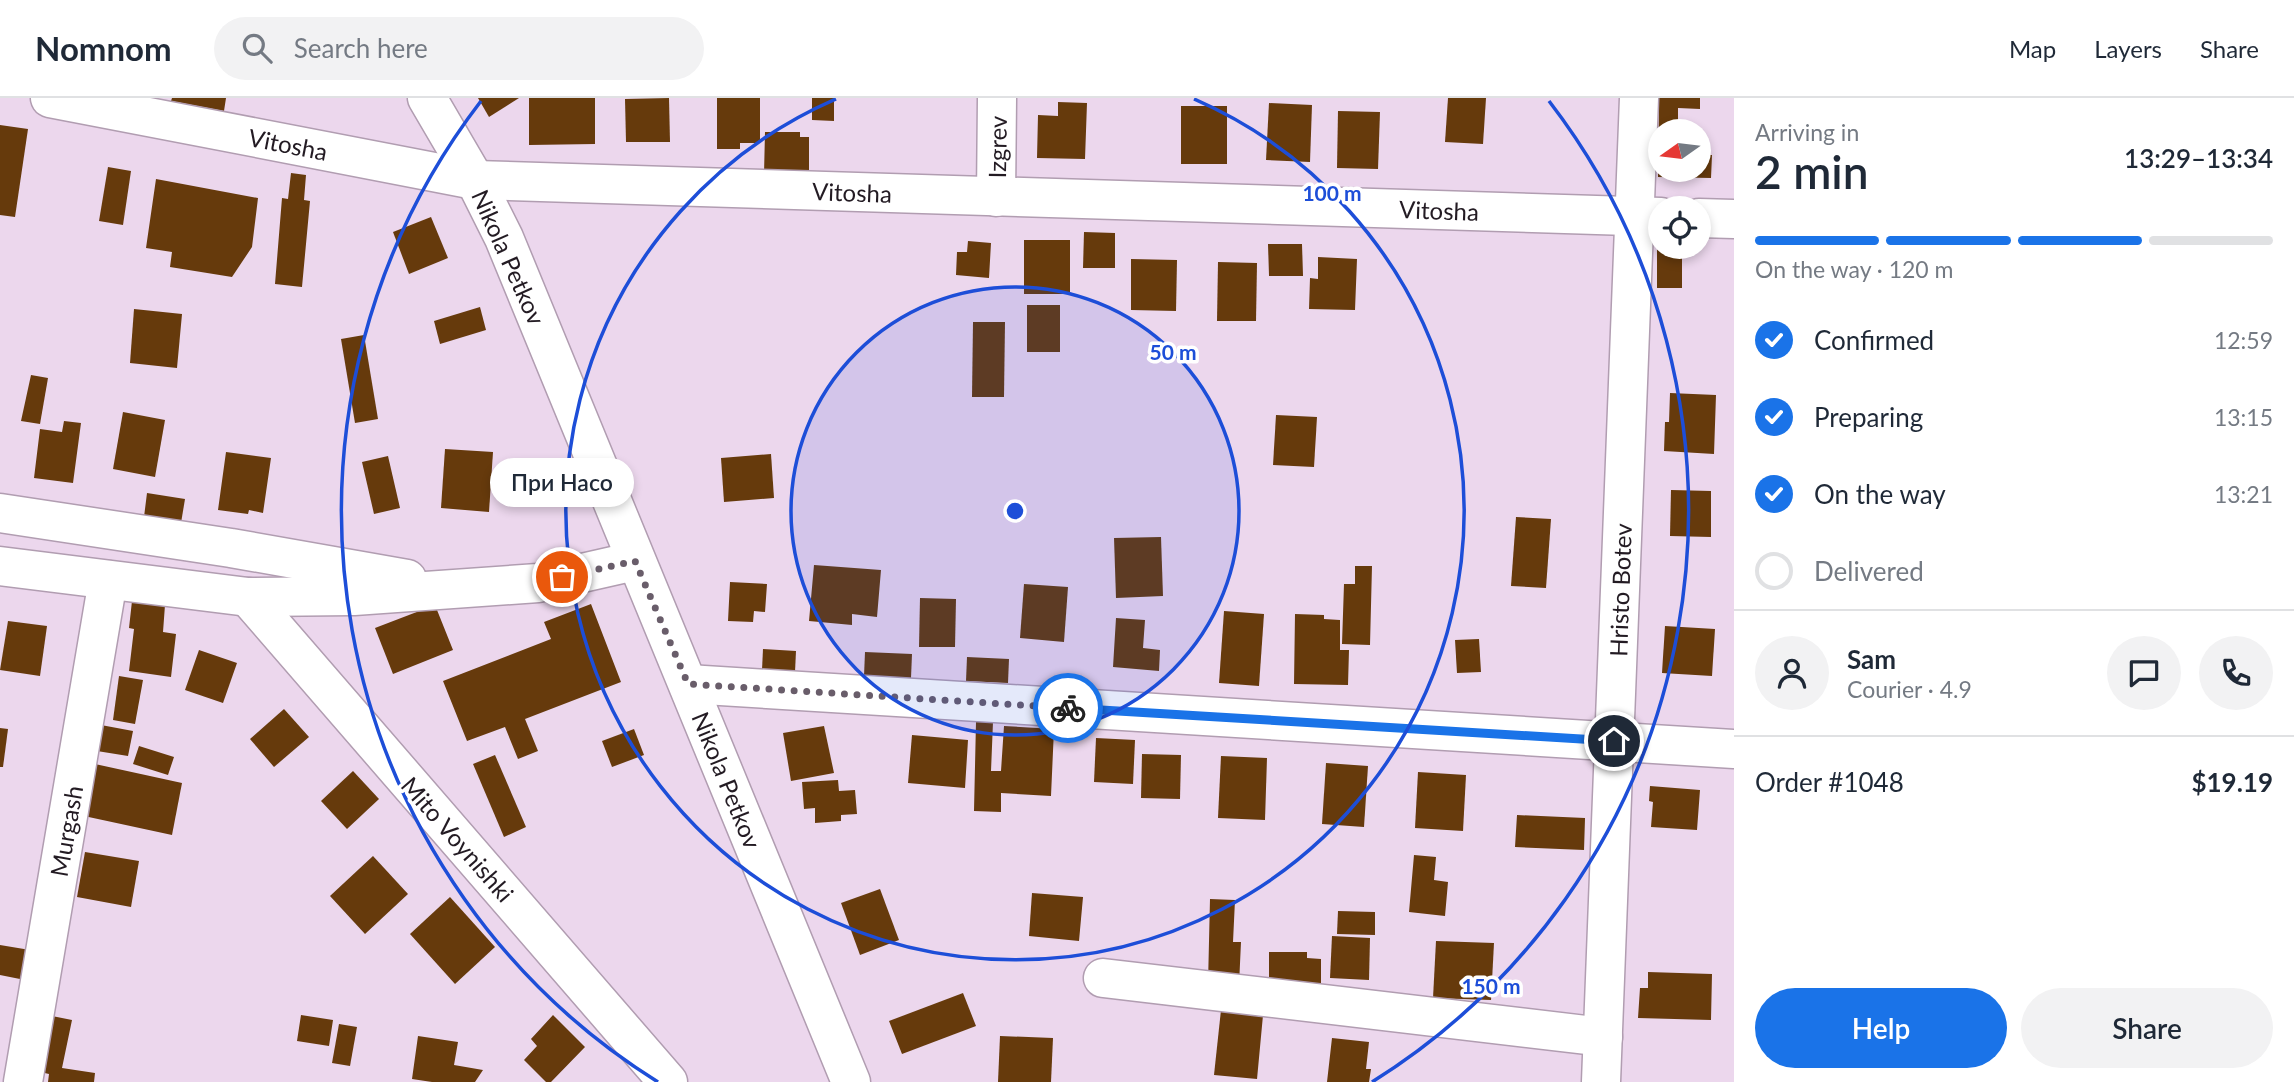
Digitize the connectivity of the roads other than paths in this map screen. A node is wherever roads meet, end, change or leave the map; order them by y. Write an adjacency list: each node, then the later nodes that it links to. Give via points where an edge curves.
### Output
1 (50, 98): 5 (street, Vitosha)
2 (427, 98): 5 (street, Nikola Petkov)
3 (998, 98): 6 (street, Izgrev)
4 (1639, 98): 7 (street, Hristo Botev)
5 (475, 180): 6 (street, Vitosha); 11 (street, Nikola Petkov, via 504,238)
6 (996, 197): 7 (street, Vitosha)
7 (1648, 217): 17 (street, Hristo Botev)
8 (1711, 218): 9 (street)
9 (1734, 219)
10 (0, 513): 14 (street)
11 (635, 561): 14 (street, via 538,583); 16 (street, Nikola Petkov)
12 (0, 565): 13 (street)
13 (108, 580): 15 (street); 21 (street, Murgash)
14 (457, 587): 15 (street, via 355,596)
15 (248, 597): 22 (street, Mito Voynishki)
16 (688, 684): 17 (street); 23 (street, Nikola Petkov)
17 (1614, 741): 18 (street); 20 (street, Hristo Botev)
18 (1734, 749)
19 (1103, 978): 20 (street)
20 (1603, 1037): 24 (street, Hristo Botev)
21 (23, 1082)
22 (668, 1082)
23 (851, 1082)
24 (1601, 1082)

